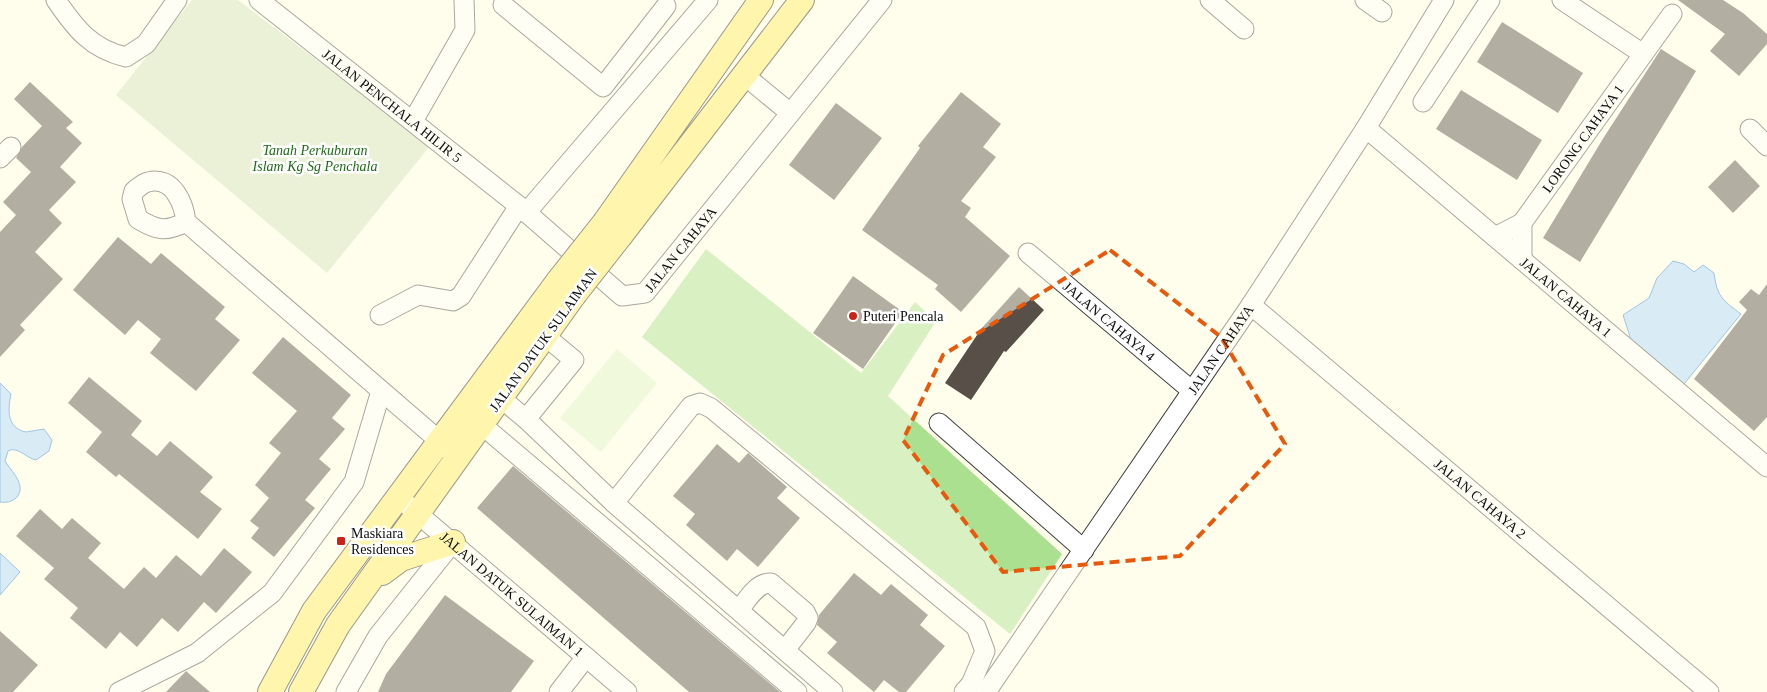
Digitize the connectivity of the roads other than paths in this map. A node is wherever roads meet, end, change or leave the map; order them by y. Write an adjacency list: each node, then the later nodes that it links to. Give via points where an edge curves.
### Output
1 (56, 0): 2 (street, via 76,30 109,53 126,57 146,44)
2 (176, 0)
3 (258, 0): 23 (street, JALAN PENCHALA HILIR 5)
4 (464, 0): 23 (street, via 465,30)
5 (708, 0): 27 (street)
6 (762, 0): 30 (main road, JALAN DATUK SULAIMAN)
7 (802, 0): 20 (main road, JALAN DATUK SULAIMAN)
8 (882, 0): 22 (street, JALAN CAHAYA)
9 (1210, 0): 18 (street)
10 (1365, 0): 16 (street)
11 (1444, 0): 24 (street, JALAN CAHAYA)
12 (1490, 0): 21 (street)
13 (1562, 0): 19 (street)
14 (666, 2): 15 (street, via 603,86)
15 (503, 5)
16 (1382, 12)
17 (1672, 14): 19 (street, LORONG CAHAYA 1)
18 (1244, 29)
19 (1643, 54): 29 (street, LORONG CAHAYA 1)
20 (744, 76): 22 (street); 30 (main road, JALAN DATUK SULAIMAN)
21 (1423, 102)
22 (789, 112): 27 (street, JALAN CAHAYA, via 645,293 622,296)
23 (413, 121): 27 (street, JALAN PENCHALA HILIR 5)
24 (1366, 128): 31 (street, JALAN CAHAYA 1); 35 (street, JALAN CAHAYA)
25 (1750, 129): 26 (street)
26 (1767, 146)
27 (523, 209): 36 (street, via 461,296 453,301 418,295)
28 (186, 222): 40 (street)
29 (1522, 223): 31 (street, LORONG CAHAYA 1); 33 (street)
30 (613, 228): 34 (main road, JALAN DATUK SULAIMAN, bridge)
31 (1495, 237): 33 (street, JALAN CAHAYA 1)
32 (1028, 253): 39 (street, JALAN CAHAYA 4)
33 (1522, 260): 47 (street, JALAN CAHAYA 1)
34 (567, 287): 37 (main road, JALAN DATUK SULAIMAN); 38 (main road, JALAN DATUK SULAIMAN)
35 (1251, 305): 39 (street, JALAN CAHAYA); 67 (street, JALAN CAHAYA 2)
36 (380, 315)
37 (545, 336): 41 (main road, JALAN DATUK SULAIMAN); 42 (street, via 574,360)
38 (482, 383): 41 (street); 45 (main road, JALAN DATUK SULAIMAN)
39 (1191, 390): 52 (street, JALAN CAHAYA)
40 (381, 391): 45 (street); 57 (street, via 354,482 272,593 197,653)
41 (500, 398): 42 (street); 44 (main road, JALAN DATUK SULAIMAN)
42 (526, 419): 49 (street)
43 (939, 423): 52 (street)
44 (482, 425): 46 (main road, JALAN DATUK SULAIMAN); 63 (street)
45 (439, 442): 46 (street); 48 (main road, JALAN DATUK SULAIMAN)
46 (459, 458): 50 (main road, JALAN DATUK SULAIMAN)
47 (1765, 462)
48 (397, 496): 50 (street, JALAN DATUK SULAIMAN 1); 58 (main road, JALAN DATUK SULAIMAN, via 314,611)
49 (614, 503): 54 (street); 65 (street, via 691,406 700,403 711,408 976,627 985,651 971,684)
50 (418, 514): 51 (street, JALAN DATUK SULAIMAN 1); 53 (main road, JALAN DATUK SULAIMAN)
51 (453, 542): 53 (main road, via 401,559); 56 (street, JALAN DATUK SULAIMAN 1); 60 (street, via 378,636)
52 (1084, 550): 66 (street, JALAN CAHAYA)
53 (372, 579): 59 (main road, JALAN DATUK SULAIMAN, via 338,625)
54 (739, 610): 55 (street); 55 (street, via 760,585 771,583 806,612 806,623)
55 (785, 650): 64 (street)
56 (586, 657): 61 (street); 62 (street, JALAN DATUK SULAIMAN 1)
57 (119, 692)
58 (270, 692)
59 (301, 692)
60 (346, 692)
61 (559, 692)
62 (627, 692)
63 (797, 692)
64 (833, 692)
65 (964, 692)
66 (986, 692)
67 (1708, 692)

